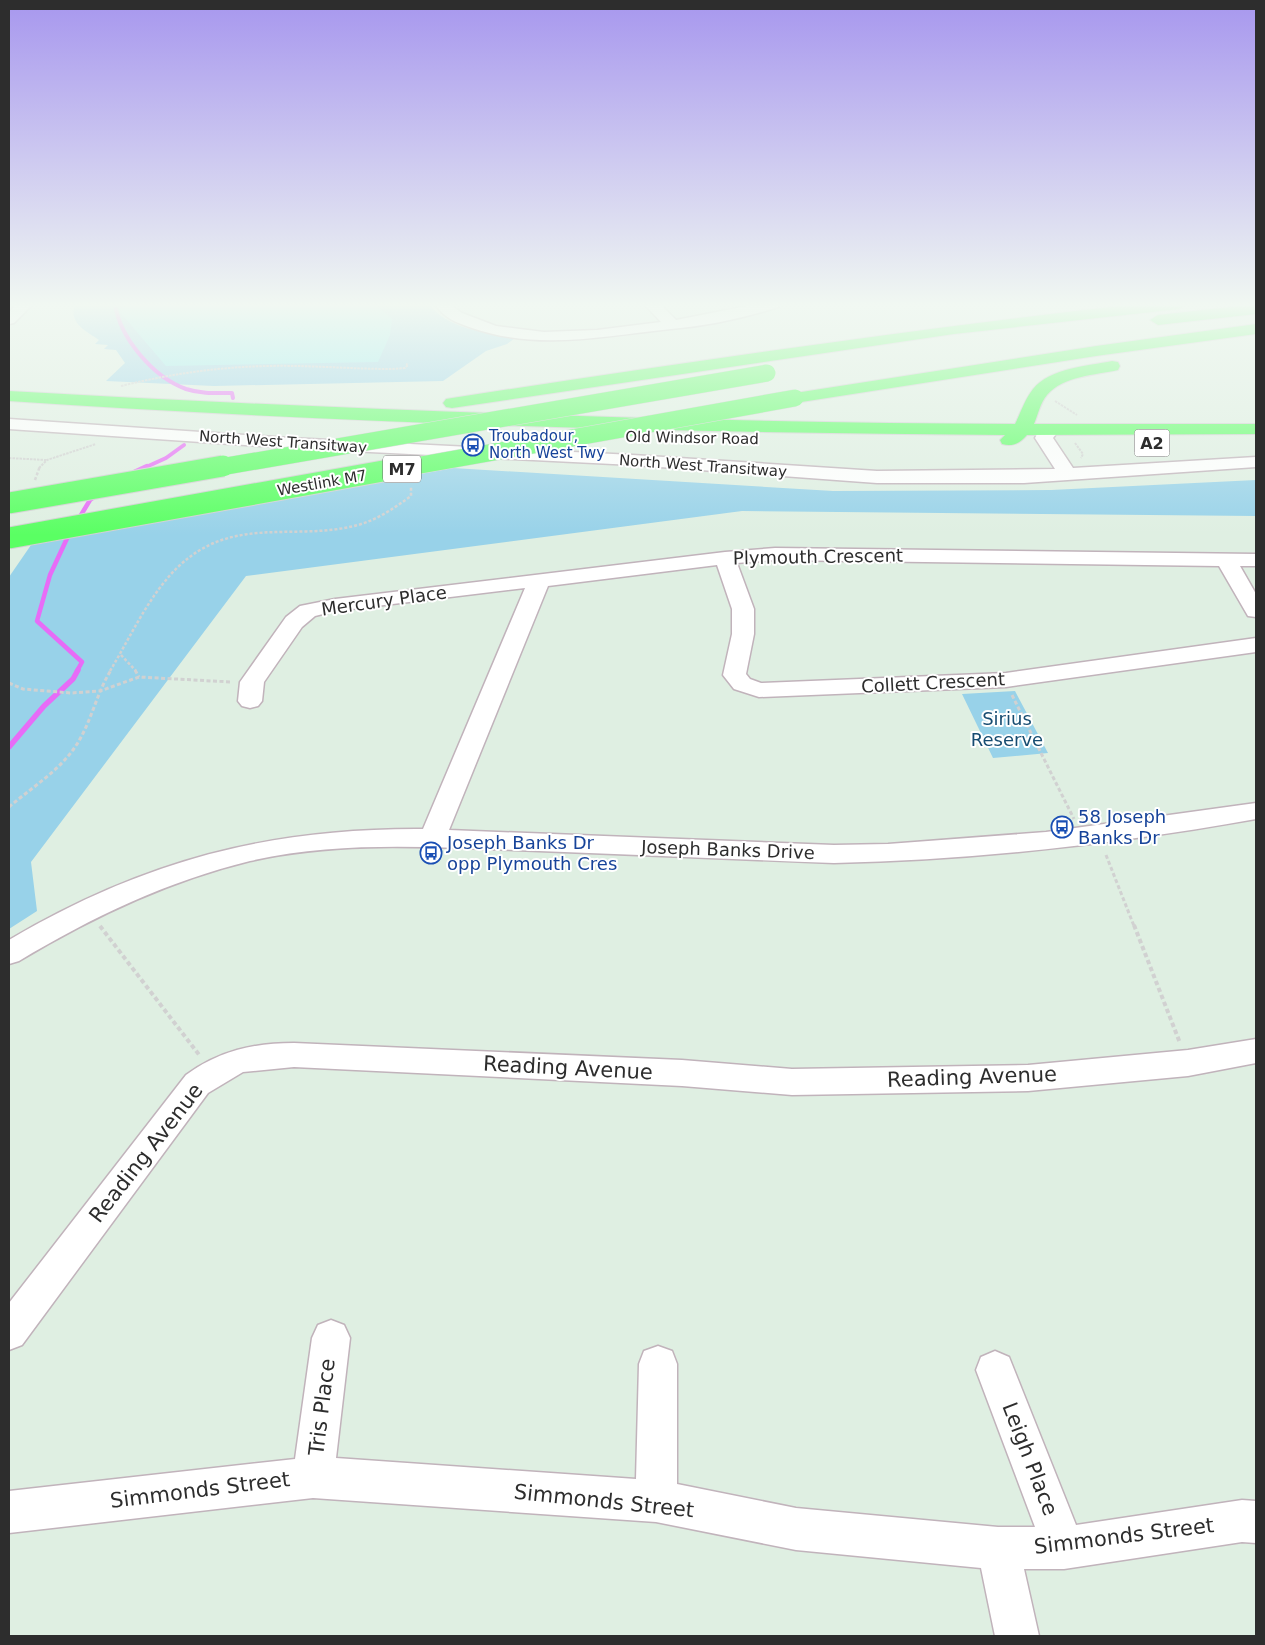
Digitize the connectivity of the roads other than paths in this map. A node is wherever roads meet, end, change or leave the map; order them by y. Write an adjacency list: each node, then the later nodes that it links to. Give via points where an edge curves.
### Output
1 (602, 381): 7 (highway, via 469,401 381,408)
2 (722, 381): 18 (highway, Westlink M7 / M7, bridge)
3 (905, 381): 19 (highway, Westlink M7 / M7, bridge)
4 (1057, 381): 10 (highway, via 1034,399)
5 (1073, 381): 12 (highway, via 1060,390 1057,406 1084,426)
6 (9, 396): 7 (highway, Old Windsor Road)
7 (261, 410): 10 (highway, Old Windsor Road, via 725,425)
8 (9, 414): 14 (highway, Old Windsor Road / A2, via 358,430)
9 (9, 424): 17 (street, North West Transitway, via 299,444 633,460 832,475 980,478)
10 (1023, 429): 13 (highway, Old Windsor Road); 14 (highway, via 1014,439)
11 (1256, 429): 12 (highway, Old Windsor Road)
12 (1112, 430): 13 (highway, Old Windsor Road)
13 (1049, 436): 14 (highway, Old Windsor Road / A2); 15 (highway, Old Windsor Road / A2); 17 (street)
14 (972, 443)
15 (1256, 443)
16 (1256, 462): 17 (street, North West Transitway)
17 (1068, 474)
18 (9, 503)
19 (9, 538)
20 (724, 558): 21 (street, Plymouth Crescent, via 775,554); 23 (street, Plymouth Crescent); 25 (street, Collett Crescent, via 743,609 743,634 734,675 742,684 759,690 1006,680)
21 (1226, 560): 22 (street, Plymouth Crescent); 24 (street)
22 (1256, 560)
23 (539, 581): 26 (street, Mercury Place, via 308,611 294,622); 28 (street)
24 (1256, 611)
25 (1256, 645)
26 (251, 692)
27 (1256, 812): 28 (street, Joseph Banks Drive, via 1072,840 891,854)
28 (433, 837): 29 (street, Joseph Banks Drive, via 317,842 214,862 140,886 88,909)
29 (9, 953)
30 (1255, 1057): 31 (street, Reading Avenue, via 1028,1078 792,1082 260,1055 238,1059 196,1084)
31 (9, 1332)
32 (331, 1338): 35 (street, Tris Place)
33 (658, 1364): 36 (street)
34 (995, 1370): 40 (street, Leigh Place)
35 (313, 1477): 36 (street, Simmonds Street); 37 (street, Simmonds Street)
36 (656, 1501): 39 (street, Simmonds Street, via 796,1529)
37 (9, 1512)
38 (1256, 1522): 40 (street, Simmonds Street, via 1242,1521)
39 (998, 1548): 40 (street, Simmonds Street); 41 (street)
40 (1064, 1548)
41 (1017, 1636)

